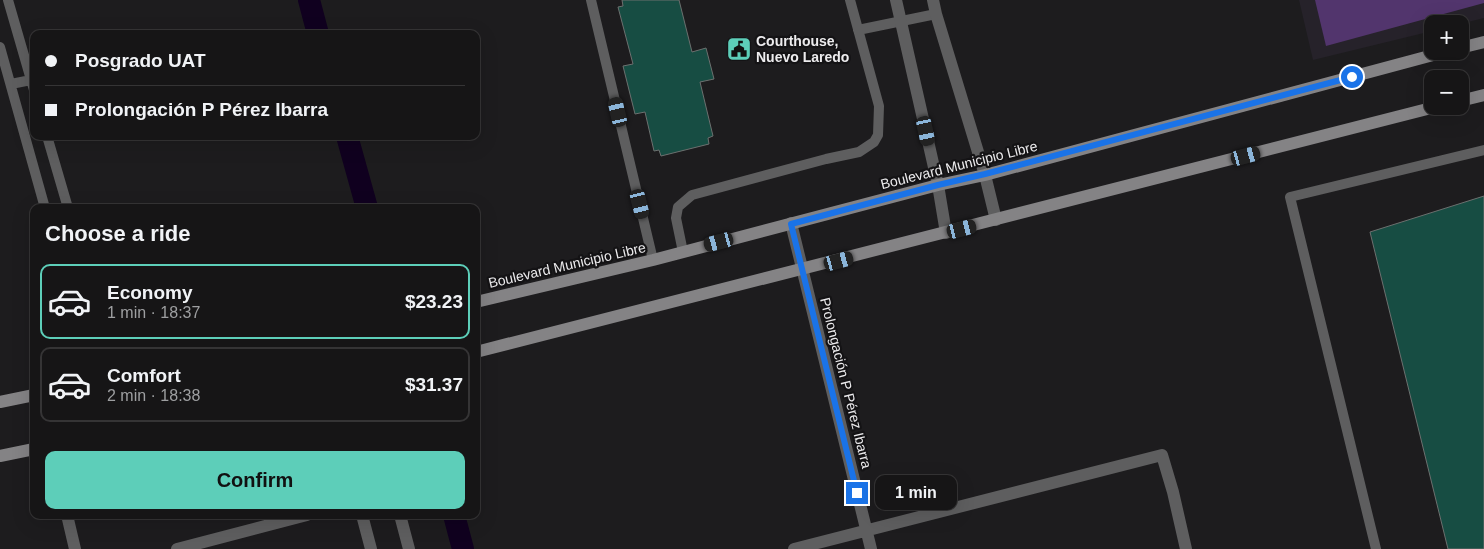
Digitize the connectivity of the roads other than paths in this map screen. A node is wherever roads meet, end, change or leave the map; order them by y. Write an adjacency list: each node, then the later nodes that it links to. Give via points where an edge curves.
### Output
1 (8, 0): 13 (lane)
2 (591, 0): 29 (lane)
3 (850, 0): 8 (lane)
4 (896, 0): 7 (street)
5 (933, 0): 6 (street)
6 (936, 14): 7 (lane); 21 (street)
7 (902, 21): 8 (lane); 22 (street)
8 (858, 30): 28 (lane, via 879,106 878,135 874,142 859,152 692,195 678,207 676,218)
9 (1484, 42): 10 (main road)
10 (1469, 46)
11 (0, 47): 14 (lane)
12 (1424, 57): 21 (main road, Boulevard Municipio Libre)
13 (30, 78)
14 (10, 84): 15 (lane); 23 (lane)
15 (30, 85)
16 (1484, 95): 17 (main road)
17 (1469, 99)
18 (1424, 110): 25 (main road)
19 (48, 140): 24 (lane)
20 (1484, 150): 51 (lane, via 1290,198)
21 (985, 174): 22 (main road, Boulevard Municipio Libre); 25 (street)
22 (938, 185): 26 (main road, Boulevard Municipio Libre); 27 (street)
23 (44, 204)
24 (67, 204)
25 (996, 220): 27 (main road)
26 (791, 224): 28 (main road, Boulevard Municipio Libre); 30 (street, Prolongación P Pérez Ibarra)
27 (946, 233): 30 (main road)
28 (684, 252): 29 (main road, Boulevard Municipio Libre)
29 (653, 260): 31 (main road, Boulevard Municipio Libre)
30 (803, 270): 32 (main road); 43 (street, Prolongación P Pérez Ibarra)
31 (480, 301)
32 (480, 351)
33 (30, 390): 35 (lane)
34 (30, 396): 35 (main road)
35 (15, 398): 36 (main road)
36 (0, 402)
37 (30, 451): 38 (main road)
38 (0, 456)
39 (68, 519): 44 (street)
40 (292, 519): 45 (street)
41 (363, 519): 46 (street)
42 (401, 519): 47 (street)
43 (866, 531): 48 (street); 49 (street, Prolongación P Pérez Ibarra); 50 (street, via 1162,456)
44 (76, 549)
45 (176, 549)
46 (371, 549)
47 (409, 549)
48 (794, 549)
49 (871, 549)
50 (1186, 549)
51 (1376, 549)

